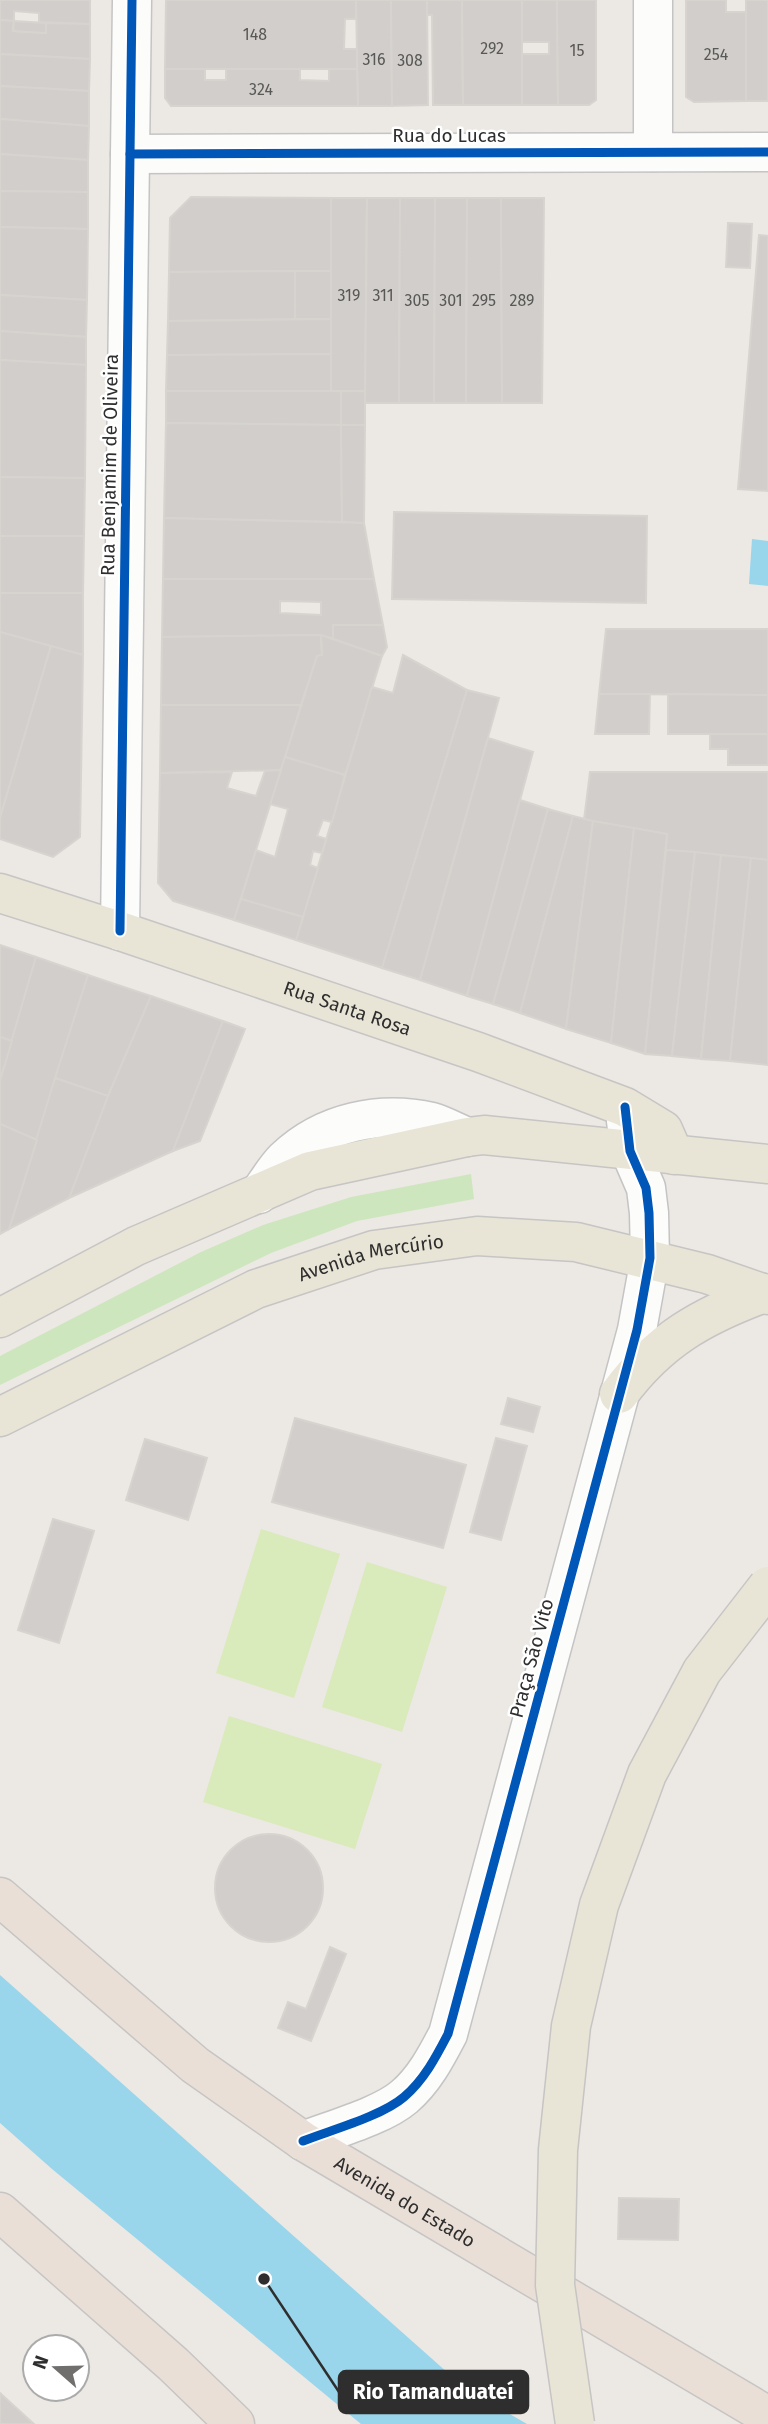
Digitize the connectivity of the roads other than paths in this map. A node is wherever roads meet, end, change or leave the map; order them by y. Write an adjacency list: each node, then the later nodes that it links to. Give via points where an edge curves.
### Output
1 (132, 0): 5 (street, Rua Benjamim de Oliveira)
2 (653, 0): 3 (street)
3 (653, 152): 4 (street, Rua do Lucas); 5 (street, Rua do Lucas)
4 (768, 152)
5 (130, 155): 7 (street, Rua Benjamim de Oliveira)
6 (0, 893): 7 (main road, Rua Santa Rosa)
7 (120, 931): 8 (main road, Rua Santa Rosa, via 478,1052)
8 (625, 1107): 9 (street, Praça São Vito); 10 (main road, Rua Santa Rosa, via 663,1130)
9 (630, 1151): 10 (main road); 12 (street, Praça São Vito, via 649,1200); 14 (main road, via 484,1135 310,1171 136,1246)
10 (674, 1156): 11 (main road)
11 (768, 1164)
12 (650, 1258): 13 (main road, Avenida Mercúrio); 15 (street, Praça São Vito); 16 (main road, Avenida Mercúrio, via 576,1242 477,1236 374,1250 256,1289)
13 (767, 1289): 15 (main road, via 674,1336)
14 (0, 1318)
15 (620, 1394): 19 (street, Praça São Vito, via 448,2034 429,2070 403,2098)
16 (0, 1418)
17 (768, 1586): 23 (main road, bridge, via 702,1671 647,1774 599,1905 574,2012 558,2150 555,2285)
18 (0, 1898): 19 (highway, Avenida do Estado, via 195,2065)
19 (303, 2141): 21 (highway, Avenida do Estado)
20 (1, 2213): 22 (highway)
21 (768, 2416)
22 (235, 2424)
23 (575, 2424)

